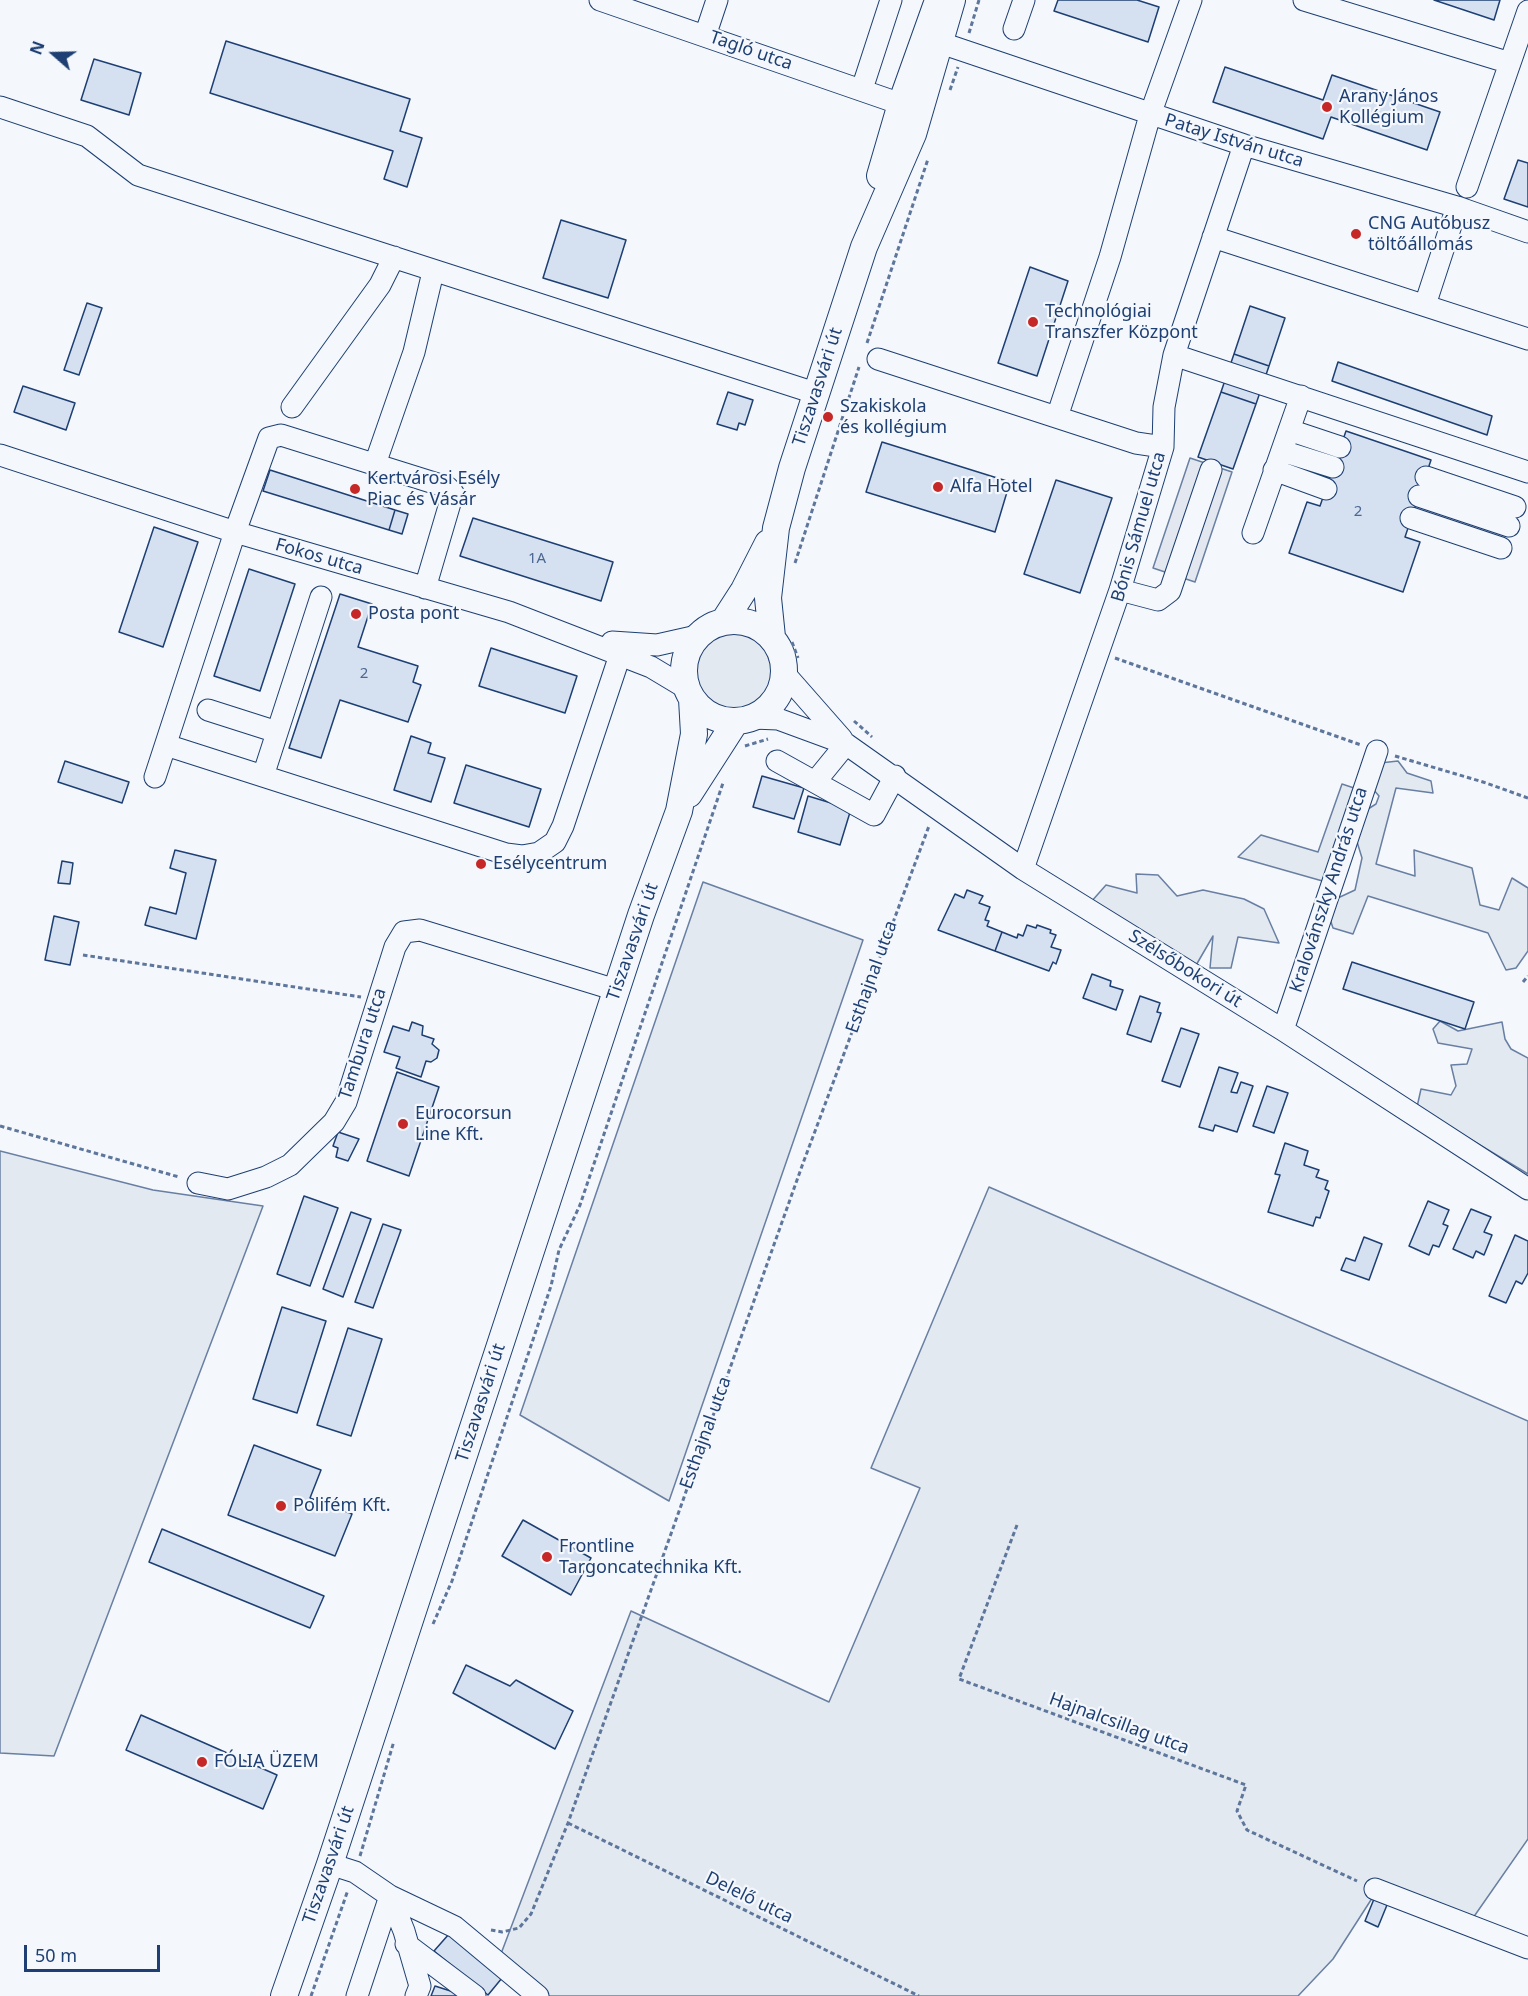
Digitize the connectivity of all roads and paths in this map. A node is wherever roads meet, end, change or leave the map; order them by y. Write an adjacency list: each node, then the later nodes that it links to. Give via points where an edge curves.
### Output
1 (600, 0): 11 (street, Tagló utca)
2 (717, 0): 11 (street)
3 (891, 0): 14 (street)
4 (939, 0): 15 (main road, Tiszavasvári út)
5 (952, 0): 12 (main road, Tiszavasvári út)
6 (1024, 0): 10 (street)
7 (1191, 0): 17 (street)
8 (1304, 0): 13 (street)
9 (1528, 10): 13 (street)
10 (1014, 29)
11 (705, 36): 14 (street, Tagló utca)
12 (941, 43): 17 (street, Patay István utca); 23 (main road, Tiszavasvári út, via 912,134)
13 (1510, 63): 19 (street)
14 (862, 89): 15 (street, Tagló utca)
15 (901, 104): 23 (main road, Tiszavasvári út)
16 (0, 107): 24 (street, via 87,136 138,176)
17 (1150, 115): 18 (street, Patay István utca); 33 (street, via 1110,257)
18 (1244, 145): 20 (street, Patay István utca); 22 (street, Bónis Sámuel utca)
19 (1467, 187)
20 (1458, 207): 21 (street, Patay István utca); 26 (street)
21 (1528, 232)
22 (1213, 237): 26 (street); 28 (street, Bónis Sámuel utca)
23 (864, 247): 30 (main road, Tiszavasvári út)
24 (394, 257): 25 (street); 32 (street, via 380,285)
25 (433, 272): 30 (street); 38 (street, via 414,352)
26 (1425, 305): 27 (street)
27 (1528, 339)
28 (1174, 355): 31 (street); 35 (street, Bónis Sámuel utca, via 1164,407)
29 (879, 359): 33 (street)
30 (815, 393): 45 (main road, Tiszavasvári út)
31 (1301, 396): 34 (street); 40 (street)
32 (292, 407)
33 (1057, 417): 35 (street, via 1136,443)
34 (1289, 430): 37 (street); 37 (street, via 1337,457)
35 (1163, 447): 50 (street, Bónis Sámuel utca)
36 (0, 455): 46 (street, Fokos utca)
37 (1278, 460): 42 (street); 47 (street)
38 (375, 465): 46 (street, via 281,435 270,438); 49 (street, via 447,487 453,493)
39 (1211, 470): 50 (street, via 1170,591 1158,600)
40 (1528, 472)
41 (1422, 486): 43 (street)
42 (1326, 489)
43 (1512, 516)
44 (1411, 518): 48 (street)
45 (776, 528): 52 (main road); 54 (main road, via 768,598)
46 (235, 532): 49 (street, Fokos utca); 64 (street)
47 (1253, 532)
48 (1501, 548)
49 (425, 588): 56 (street, Fokos utca, via 509,612)
50 (1120, 590): 55 (street, Bónis Sámuel utca)
51 (321, 597): 61 (street)
52 (724, 621): 53 (main road); 54 (main road, via 745,621)
53 (697, 636): 56 (street); 58 (main road, via 684,660)
54 (772, 637): 57 (main road, via 779,648)
55 (1100, 653): 66 (path); 76 (street, Bónis Sámuel utca)
56 (627, 654): 58 (street); 68 (street, via 563,826 555,842 540,853 506,854)
57 (784, 673): 60 (main road, via 778,695 763,712); 63 (street)
58 (689, 693): 60 (main road, via 715,718); 75 (main road, via 694,734)
59 (208, 710): 61 (street)
60 (744, 719): 63 (street, via 778,718); 75 (main road)
61 (277, 732): 68 (street)
62 (766, 739): 65 (path)
63 (846, 744): 69 (street, Szélsőbokori út); 72 (street)
64 (166, 745): 68 (street); 70 (street)
65 (736, 750)
66 (1377, 751): 73 (path); 82 (street, Kralovánszky András utca)
67 (777, 761): 72 (street)
68 (263, 776)
69 (895, 776): 72 (street, via 874,815); 74 (street, Szélsőbokori út)
70 (155, 777)
71 (724, 780): 87 (path, via 580,1205 559,1250 551,1286 452,1581)
72 (815, 782)
73 (1528, 798)
74 (936, 807): 76 (street, Szélsőbokori út); 89 (path, Esthajnal utca, via 802,1166)
75 (679, 811): 80 (main road, Tiszavasvári út)
76 (1023, 869): 82 (street, Szélsőbokori út)
77 (83, 955): 81 (path)
78 (1528, 976): 79 (path)
79 (1523, 982)
80 (616, 990): 81 (street, Tambura utca, via 420,930 404,932 395,947); 90 (main road, Tiszavasvári út)
81 (378, 1000): 84 (street, Tambura utca, via 346,1102 322,1137 290,1165 244,1186 228,1189)
82 (1282, 1030): 85 (street, Szélsőbokori út)
83 (0, 1126): 84 (path)
84 (198, 1183)
85 (1528, 1189)
86 (1017, 1525): 92 (path, Hajnalcsillag utca, via 959,1679 1246,1785 1237,1811 1247,1830)
87 (432, 1625)
88 (395, 1737): 91 (path, via 393,1755)
89 (568, 1822): 94 (path, Esthajnal utca, via 531,1914 519,1928 502,1932); 103 (path, Delelő utca)
90 (330, 1864): 91 (street); 97 (main road, Tiszavasvári út)
91 (355, 1872): 93 (street); 98 (path)
92 (1375, 1889): 96 (street)
93 (390, 1896): 94 (street); 95 (street); 99 (street)
94 (455, 1927): 102 (street)
95 (406, 1944): 100 (street, via 420,1986); 101 (street)
96 (1528, 1948)
97 (284, 1996)
98 (311, 1996)
99 (357, 1996)
100 (416, 1996)
101 (475, 1996)
102 (538, 1996)
103 (919, 1996)

